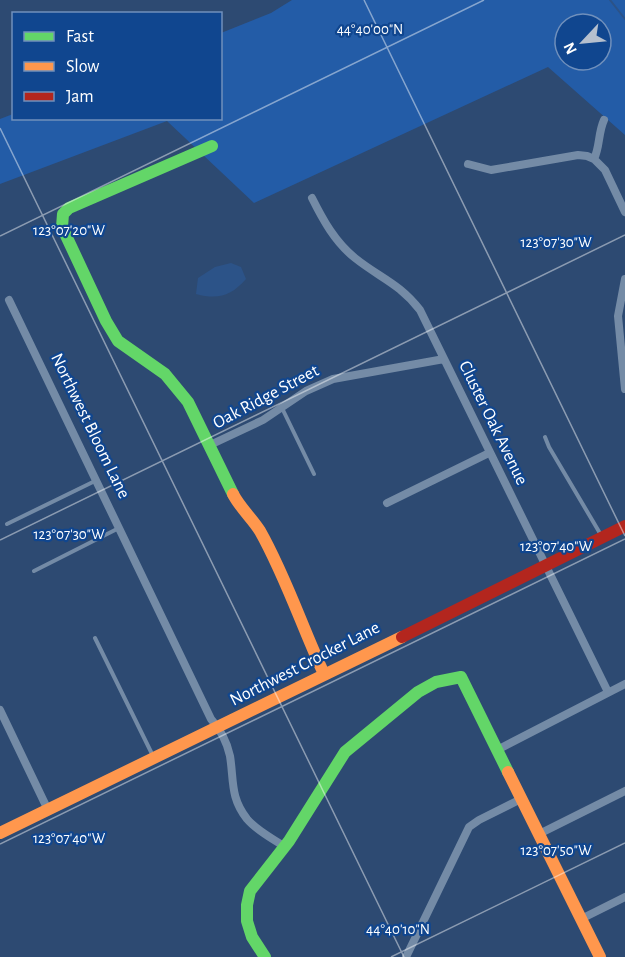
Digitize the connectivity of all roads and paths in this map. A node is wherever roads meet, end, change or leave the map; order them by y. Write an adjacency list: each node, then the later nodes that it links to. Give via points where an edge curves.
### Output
1 (604, 120): 3 (street)
2 (212, 146): 13 (street, via 69,208 63,214 62,227 118,341 165,374 180,390)
3 (594, 159): 4 (street, via 578,155 491,170); 6 (street, via 605,170)
4 (468, 164)
5 (312, 198): 9 (street, Cluster Oak Avenue, via 324,223 345,249 411,300)
6 (625, 212)
7 (625, 279): 10 (street, via 618,316)
8 (9, 300): 16 (street, Northwest Bloom Lane)
9 (444, 359): 11 (street, Oak Ridge Street, via 344,375 306,391); 14 (street, Cluster Oak Avenue)
10 (625, 389)
11 (282, 408): 13 (street, Oak Ridge Street); 15 (lane)
12 (545, 437): 21 (lane)
13 (210, 446): 25 (street, via 236,500 260,530)
14 (489, 453): 17 (street); 22 (street, Cluster Oak Avenue)
15 (314, 474)
16 (97, 479): 18 (lane); 20 (street, Northwest Bloom Lane)
17 (387, 503)
18 (7, 524)
19 (625, 526): 21 (street, Northwest Crocker Lane)
20 (120, 527): 23 (lane); 29 (street, Northwest Bloom Lane)
21 (602, 537): 22 (street, Northwest Crocker Lane)
22 (545, 565): 25 (street, Northwest Crocker Lane); 27 (street, Cluster Oak Avenue)
23 (34, 571)
24 (95, 638): 31 (lane)
25 (324, 674): 29 (street, Northwest Crocker Lane)
26 (625, 684): 27 (street)
27 (608, 692): 30 (street)
28 (0, 710): 34 (street)
29 (218, 728): 31 (street, Northwest Crocker Lane); 37 (street, Northwest Bloom Lane, via 230,758 237,804 255,827)
30 (497, 750): 33 (street); 37 (street, via 460,677 443,679 412,695 354,742)
31 (154, 759): 34 (street, Northwest Crocker Lane)
32 (625, 791): 36 (street)
33 (521, 799): 36 (street); 41 (street, via 469,827)
34 (48, 810): 35 (street, Northwest Crocker Lane)
35 (0, 833)
36 (539, 834): 39 (street)
37 (285, 847): 40 (street, via 254,884 246,910 251,936)
38 (625, 897): 39 (street)
39 (581, 919): 42 (street)
40 (265, 957)
41 (406, 957)
42 (600, 957)

